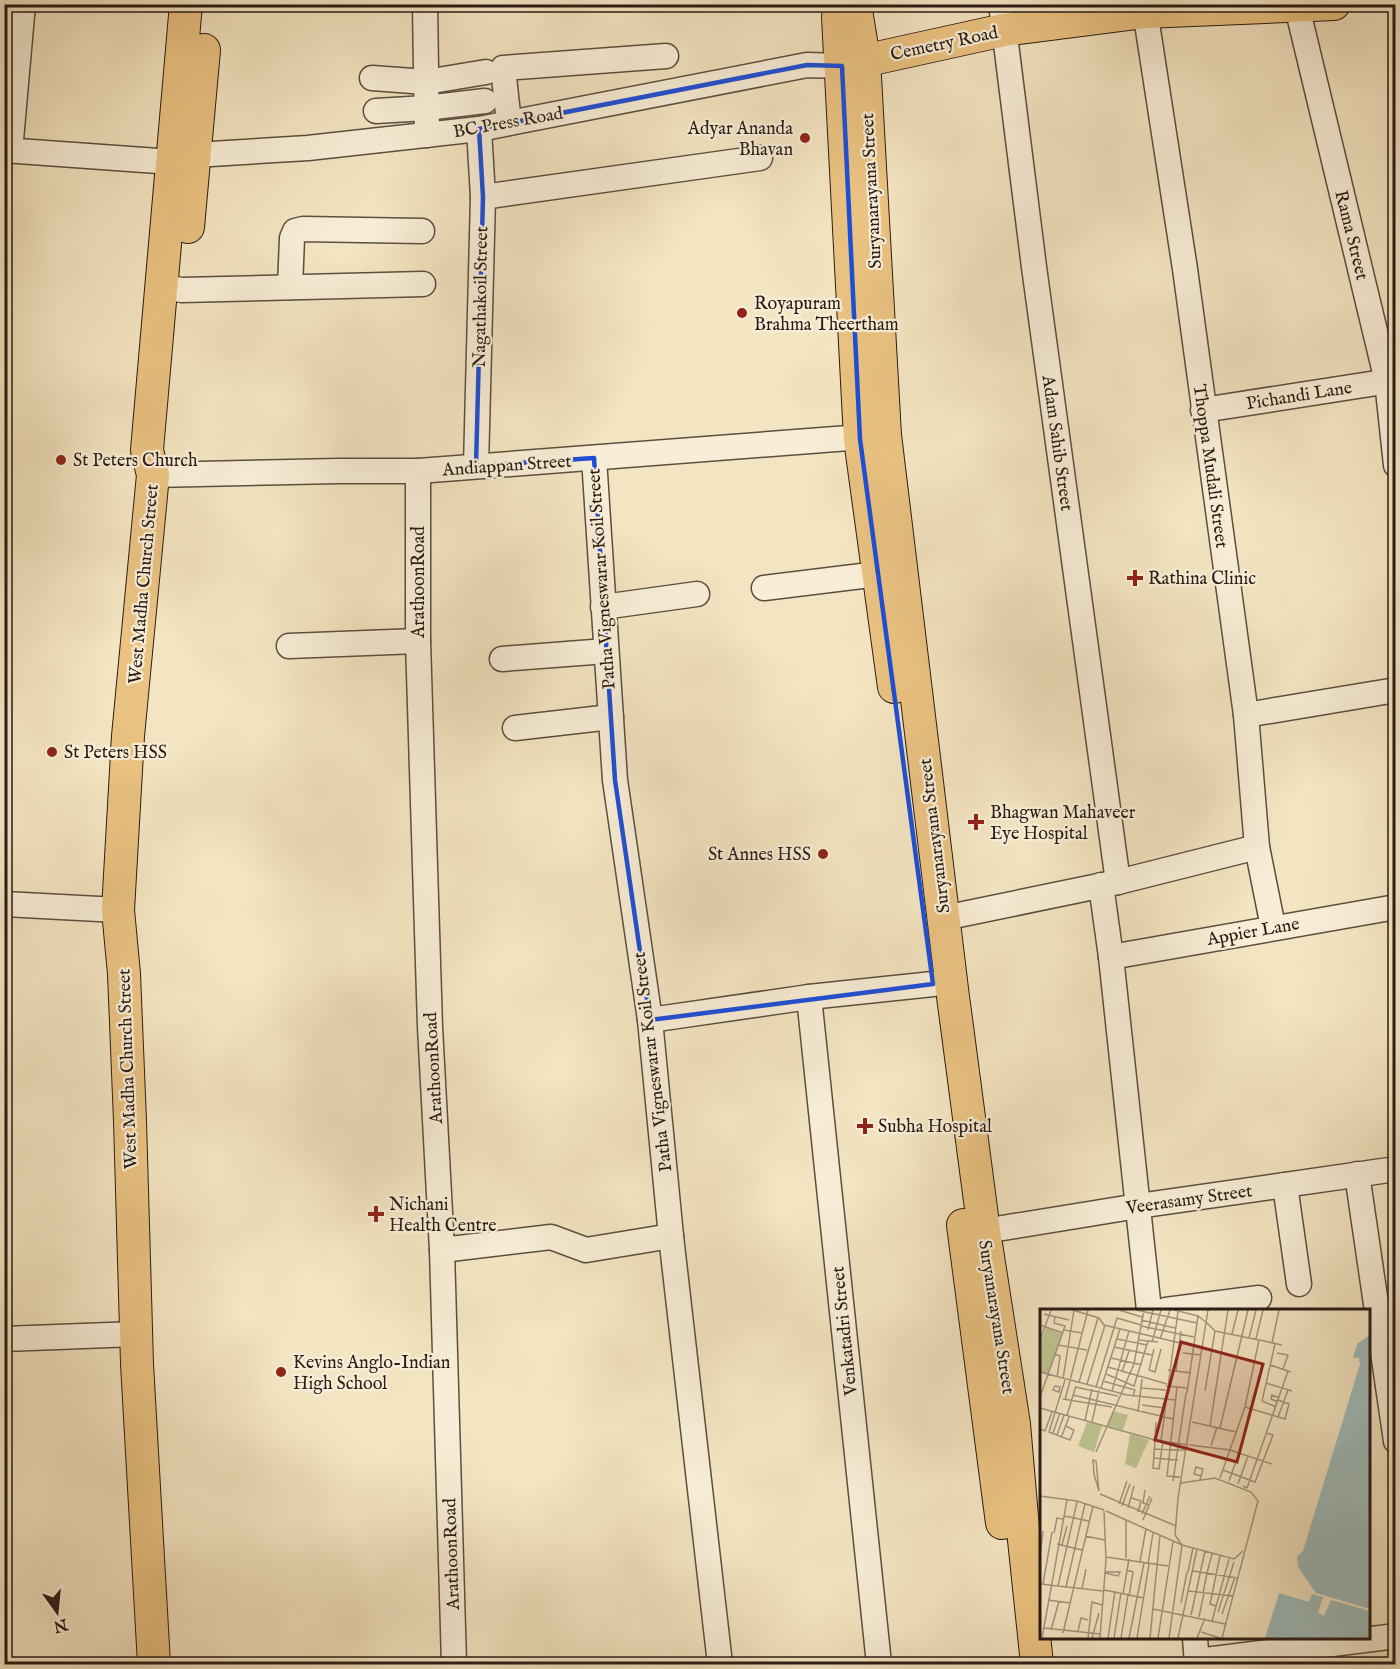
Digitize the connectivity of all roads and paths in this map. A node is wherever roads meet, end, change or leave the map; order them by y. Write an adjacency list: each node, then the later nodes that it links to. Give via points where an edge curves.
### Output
1 (23, 4): 23 (street)
2 (186, 4): 24 (main road, West Madha Church Street)
3 (208, 4): 24 (main road, West Madha Church Street)
4 (425, 4): 16 (street)
5 (837, 4): 13 (main road, Suryanarayana Street)
6 (855, 4): 13 (main road, Suryanarayana Street)
7 (1334, 4): 9 (main road, Cemetry Road)
8 (1262, 6): 9 (main road, Cemetry Road); 10 (main road, Cemetry Road)
9 (1297, 7): 31 (street, Rama Street)
10 (1145, 8): 11 (main road, Cemetry Road); 32 (street, Thoppa Mudali Street)
11 (1002, 17): 13 (main road, Cemetry Road); 52 (street, Adam Sahib Street)
12 (666, 56): 20 (street, via 503,68)
13 (853, 63): 20 (street, BC Press Road, via 807,65); 33 (main road, Suryanarayana Street)
14 (486, 72): 16 (street)
15 (372, 78): 16 (street)
16 (426, 82): 18 (street)
17 (485, 101): 18 (street)
18 (426, 108): 19 (street); 22 (street)
19 (376, 111)
20 (508, 123): 21 (street, BC Press Road)
21 (479, 129): 22 (street, BC Press Road); 26 (street, Nagathakoil Street)
22 (427, 135): 24 (street, BC Press Road)
23 (7, 151): 24 (street, BC Press Road)
24 (183, 158): 30 (main road, West Madha Church Street)
25 (760, 158): 26 (street)
26 (483, 197): 36 (street, Nagathakoil Street)
27 (422, 231): 29 (street, via 295,231)
28 (423, 284): 29 (street)
29 (290, 287): 30 (street)
30 (172, 288): 38 (main road, West Madha Church Street, via 161,408 147,450)
31 (1391, 381): 32 (street, Pichandi Lane); 35 (street, Rama Street)
32 (1203, 411): 48 (street, Thoppa Mudali Street)
33 (873, 437): 34 (street, Andiappan Street); 39 (main road, Suryanarayana Street); 56 (main road, Suryanarayana Street)
34 (594, 458): 36 (street, Andiappan Street); 42 (street, Patha Vigneswarar Koil Street)
35 (1395, 465)
36 (476, 466): 37 (street, Andiappan Street)
37 (418, 471): 38 (street, Andiappan Street); 43 (street, ArathoonRoad)
38 (153, 475): 55 (main road, West Madha Church Street, via 128,736)
39 (878, 574): 40 (street); 59 (main road, Suryanarayana Street)
40 (764, 588)
41 (697, 594): 42 (street)
42 (603, 607): 45 (street, Patha Vigneswarar Koil Street)
43 (418, 641): 44 (street); 68 (street, ArathoonRoad, via 430,1027)
44 (289, 646)
45 (606, 651): 46 (street); 49 (street, Patha Vigneswarar Koil Street)
46 (502, 660)
47 (1395, 690): 48 (street)
48 (1246, 715): 51 (street, Thoppa Mudali Street)
49 (611, 717): 50 (street); 61 (street, Patha Vigneswarar Koil Street, via 615,780)
50 (515, 728)
51 (1257, 847): 52 (street); 57 (street, Thoppa Mudali Street)
52 (1110, 883): 56 (street); 58 (street, Adam Sahib Street)
53 (4, 904): 55 (street)
54 (1395, 907): 57 (street, Appier Lane)
55 (118, 910): 73 (main road, West Madha Church Street)
56 (944, 918): 66 (main road, Suryanarayana Street)
57 (1273, 927): 58 (street, Appier Lane)
58 (1111, 957): 65 (street, Adam Sahib Street)
59 (933, 984): 60 (street); 85 (main road, Suryanarayana Street, via 1004,1535)
60 (809, 997): 61 (street); 84 (street, Venkatadri Street)
61 (650, 1020): 67 (street, Patha Vigneswarar Koil Street)
62 (1395, 1169): 63 (street, Veerasamy Street)
63 (1357, 1174): 64 (street, Veerasamy Street); 75 (street)
64 (1285, 1185): 65 (street, Veerasamy Street); 69 (street)
65 (1138, 1206): 66 (street, Veerasamy Street); 71 (street, Adam Sahib Street)
66 (984, 1231): 76 (main road, Suryanarayana Street)
67 (672, 1236): 68 (street, via 586,1250 551,1237); 83 (street, Patha Vigneswarar Koil Street)
68 (442, 1250): 82 (street, ArathoonRoad)
69 (1299, 1284)
70 (1259, 1298): 72 (street)
71 (1149, 1309)
72 (1180, 1309)
73 (136, 1334): 74 (street); 81 (main road, West Madha Church Street)
74 (4, 1340)
75 (1395, 1441)
76 (1033, 1539): 86 (main road, Suryanarayana Street)
77 (1395, 1636): 78 (street)
78 (1370, 1638)
79 (1362, 1639): 80 (street)
80 (1196, 1654)
81 (154, 1665)
82 (454, 1665)
83 (720, 1665)
84 (879, 1665)
85 (1015, 1665)
86 (1037, 1665)

